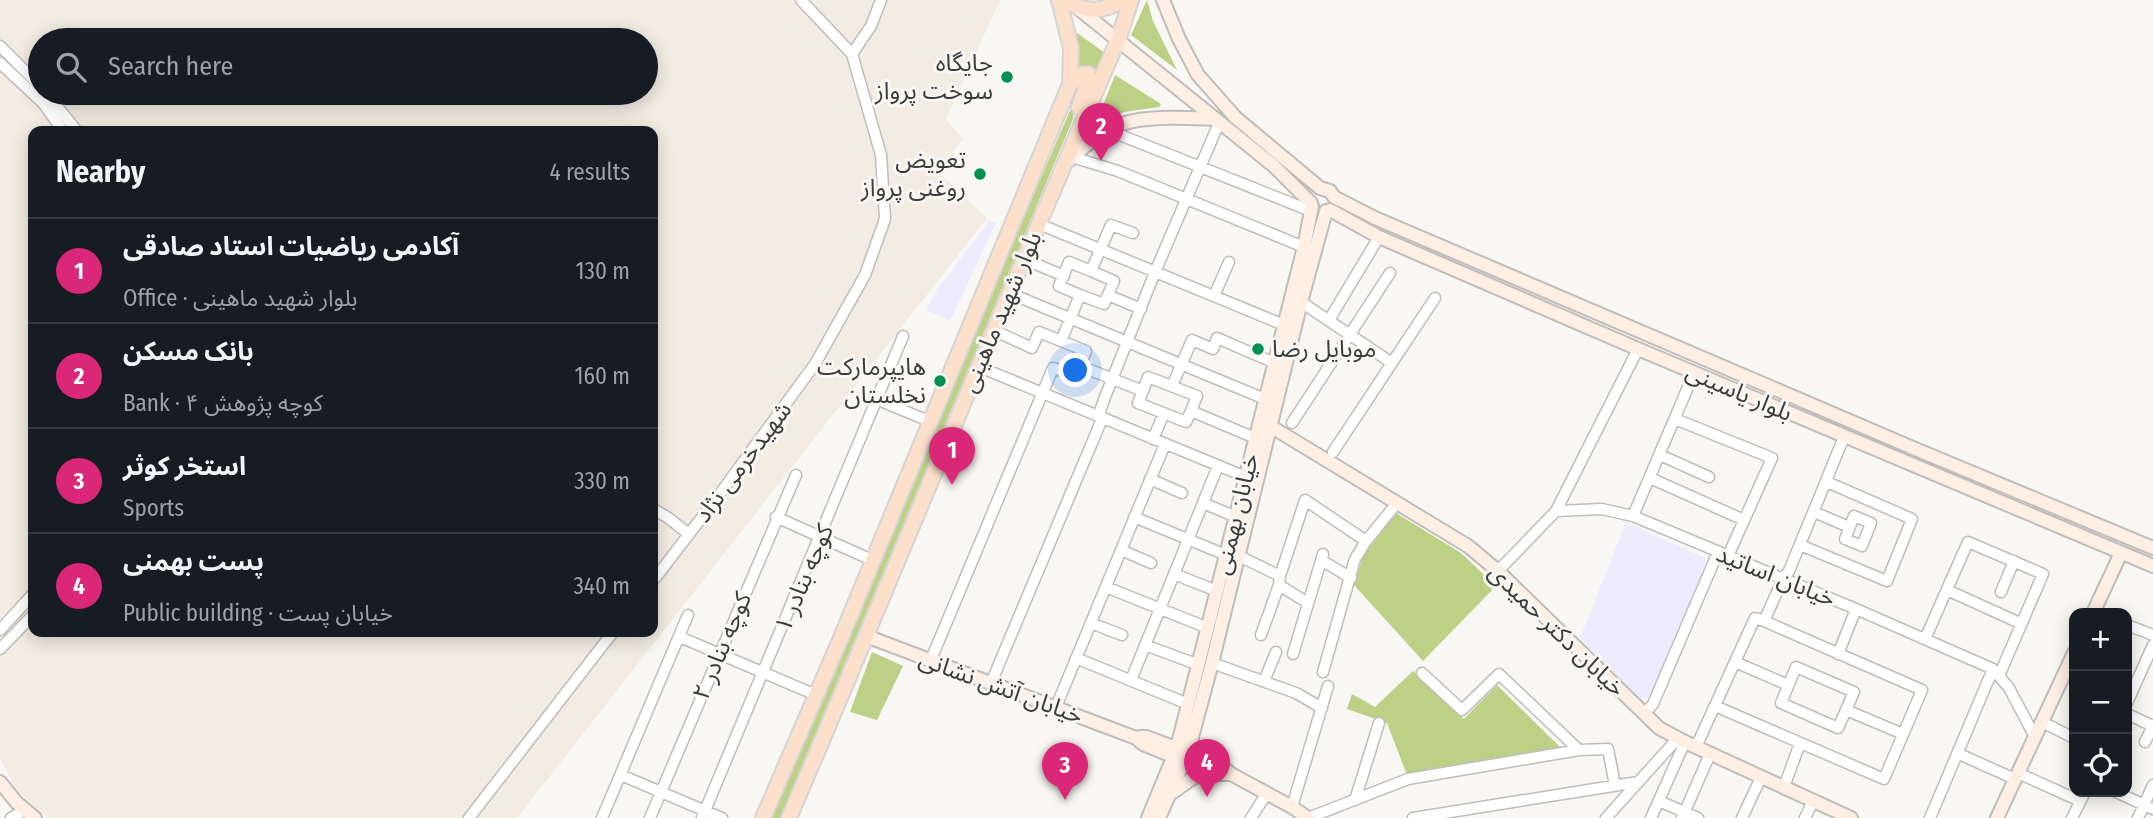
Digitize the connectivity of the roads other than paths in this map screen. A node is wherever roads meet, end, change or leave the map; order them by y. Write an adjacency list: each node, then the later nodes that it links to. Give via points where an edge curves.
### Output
1 (801, 0): 11 (street, شهیدخرمی نژاد)
2 (881, 0): 11 (street)
3 (1059, 0): 15 (main road, بلوار شهید ماهینی, via 1070,48)
4 (1065, 0): 8 (main road)
5 (1122, 0): 8 (main road, via 1100,9)
6 (1131, 0): 9 (main road, بلوار شهید ماهینی)
7 (1163, 0): 25 (street, via 1198,75 1236,118)
8 (1079, 9): 9 (street)
9 (1118, 40): 18 (street); 19 (main road, بلوار شهید ماهینی)
10 (0, 46): 13 (street)
11 (852, 54): 100 (street, شهیدخرمی نژاد, via 881,155 885,219 865,275 815,364)
12 (0, 63): 14 (street)
13 (28, 77)
14 (28, 80)
15 (1070, 84): 19 (main road, via 1088,74 1078,111); 72 (main road, بلوار شهید ماهینی)
16 (44, 105): 20 (street)
17 (56, 105): 21 (street)
18 (1217, 121): 22 (street, via 1169,117 1123,124); 24 (street); 28 (street, via 1274,166)
19 (1080, 125): 23 (main road, بلوار شهید ماهینی)
20 (59, 126)
21 (73, 126)
22 (1110, 131): 23 (street); 24 (street)
23 (1068, 161): 26 (street, via 1118,171); 29 (main road, بلوار شهید ماهینی)
24 (1201, 168): 26 (street); 28 (street)
25 (1320, 188): 27 (street, via 1327,189); 28 (street, via 1311,195)
26 (1188, 198): 32 (street); 37 (street)
27 (1330, 206): 28 (street, via 1318,211); 31 (street, بلوار یاسینی); 45 (street, خیابان بهمنی); 105 (street, بلوار یاسینی, via 1385,222)
28 (1312, 207): 32 (street, خیابان بهمنی)
29 (1039, 224): 33 (street); 34 (main road, بلوار شهید ماهینی)
30 (1133, 233): 33 (street, via 1111,225)
31 (1380, 237): 48 (street); 55 (street, بلوار یاسینی)
32 (1304, 247): 49 (street, خیابان بهمنی)
33 (1100, 250): 36 (street); 37 (street)
34 (1024, 259): 39 (street); 40 (main road, بلوار شهید ماهینی)
35 (1228, 262): 42 (street)
36 (1091, 271): 39 (street, via 1069,262); 44 (street, via 1114,281)
37 (1155, 272): 42 (street); 46 (street)
38 (1390, 273): 51 (street)
39 (1064, 276): 41 (street, via 1059,286)
40 (1009, 293): 47 (street); 50 (main road, بلوار شهید ماهینی)
41 (1080, 295): 44 (street); 47 (street)
42 (1214, 296): 49 (street)
43 (1435, 298): 57 (street)
44 (1106, 300): 46 (street)
45 (1301, 302): 48 (street); 74 (street, خیابان بهمنی)
46 (1141, 309): 54 (street)
47 (1070, 319): 53 (street); 54 (street)
48 (1329, 320): 51 (street)
49 (1284, 325): 56 (street, خیابان بهمنی)
50 (993, 330): 53 (street, via 1032,348 1039,332); 59 (main road, بلوار شهید ماهینی)
51 (1350, 334): 57 (street); 73 (street)
52 (903, 336): 67 (street, کوچه بنادر ۱)
53 (1061, 341): 60 (street, via 1086,351)
54 (1128, 343): 58 (street); 62 (street)
55 (1638, 349): 61 (street, بلوار یاسینی); 91 (street)
56 (1275, 363): 58 (street, via 1217,338 1213,349 1192,340); 66 (street, خیابان بهمنی)
57 (1392, 363): 79 (street)
58 (1181, 365): 63 (street); 66 (street)
59 (977, 366): 65 (street); 141 (main road, بلوار شهید ماهینی)
60 (1080, 366): 62 (street); 65 (street, via 1076,376 1053,368)
61 (1693, 373): 71 (street); 75 (street, بلوار یاسینی)
62 (1113, 379): 64 (street); 70 (street, via 1100,411)
63 (1172, 386): 64 (street, via 1148,377); 68 (street, via 1197,396)
64 (1143, 391): 69 (street, via 1138,403)
65 (1041, 393): 70 (street); 153 (street)
66 (1265, 399): 76 (street, خیابان بهمنی)
67 (878, 400): 72 (street); 101 (street, کوچه بنادر ۱)
68 (1191, 411): 69 (street, via 1186,422); 76 (street)
69 (1164, 414): 77 (street)
70 (1102, 419): 77 (street); 164 (street)
71 (1675, 419): 80 (street); 98 (street, via 1772,458)
72 (929, 421): 111 (main road, بلوار شهید ماهینی)
73 (1292, 423)
74 (1270, 426): 90 (street, خیابان دکتر حمیدی); 109 (street, خیابان بهمنی)
75 (1844, 437): 87 (street); 108 (street, بلوار یاسینی)
76 (1255, 438): 83 (street, خیابان بهمنی)
77 (1153, 439): 78 (street)
78 (1165, 444): 81 (street); 86 (street)
79 (1333, 452)
80 (1660, 455): 84 (street); 85 (street)
81 (1218, 466): 83 (street); 89 (street)
82 (796, 475): 95 (street, کوچه بنادر ۲)
83 (1245, 477): 97 (street, خیابان بهمنی)
84 (1709, 477)
85 (1650, 478): 94 (street); 98 (street)
86 (1150, 480): 88 (street); 96 (street)
87 (1827, 482): 93 (street); 104 (street, via 1912,519 1887,581)
88 (1182, 493)
89 (1203, 503): 97 (street); 102 (street)
90 (1397, 503): 103 (street); 115 (street, خیابان دکتر حمیدی, via 1468,546)
91 (1556, 511): 94 (street, خیابان اساتید, via 1602,509); 115 (street)
92 (658, 512): 100 (street)
93 (1814, 512): 99 (street); 104 (street)
94 (1633, 516): 107 (street, خیابان اساتید)
95 (776, 517): 101 (street); 149 (street, کوچه بنادر ۲)
96 (1133, 517): 102 (street); 106 (street)
97 (1236, 517): 109 (street, خیابان بهمنی)
98 (1744, 520): 110 (street)
99 (1849, 527)
100 (689, 534): 116 (street, شهیدخرمی نژاد)
101 (821, 537): 111 (street); 159 (street, کوچه بنادر ۱)
102 (1188, 540): 109 (street); 117 (street)
103 (1366, 541): 118 (street); 120 (street, via 1305,500)
104 (1800, 545): 119 (street)
105 (2153, 548)
106 (1121, 551): 113 (street); 121 (street)
107 (1718, 552): 110 (street, خیابان اساتید); 174 (street, via 1653,704)
108 (2121, 553): 114 (street, بلوار یاسینی); 127 (street)
109 (1232, 555): 120 (street); 123 (street, خیابان بهمنی); 156 (street, خیابان بهمنی)
110 (1728, 556): 119 (street, خیابان اساتید)
111 (872, 559): 168 (main road, بلوار شهید ماهینی)
112 (2014, 561): 122 (street, via 1968,542); 124 (street); 134 (street, via 2043,574)
113 (1151, 563)
114 (2153, 566)
115 (1498, 571): 174 (street, خیابان دکتر حمیدی)
116 (658, 574)
117 (1174, 574): 123 (street); 128 (street)
118 (1351, 578): 126 (street, via 1322,557); 158 (street)
119 (1783, 579): 129 (street, خیابان اساتید); 132 (street)
120 (1279, 580): 126 (street); 139 (street)
121 (1106, 587): 128 (street); 133 (street)
122 (1947, 590): 134 (street); 144 (street)
123 (1217, 592): 136 (street, خیابان بهمنی)
124 (2001, 592)
125 (28, 599): 137 (street)
126 (1308, 603): 150 (street)
127 (2097, 608)
128 (1160, 609): 136 (street); 145 (street)
129 (1856, 609): 144 (street, خیابان اساتید); 151 (street)
130 (688, 615): 143 (street)
131 (28, 620): 147 (street)
132 (1764, 621): 151 (street); 155 (street, via 1755,618)
133 (1091, 623): 138 (street); 152 (street)
134 (2022, 624): 161 (street)
135 (2132, 627): 140 (street)
136 (1208, 628): 156 (street, خیابان بهمنی)
137 (0, 630)
138 (1122, 635)
139 (1261, 635)
140 (2153, 635)
141 (866, 636): 153 (street, خیابان آتش نشانی); 219 (main road, بلوار شهید ماهینی)
142 (609, 637): 214 (street)
143 (680, 637): 149 (street); 191 (street)
144 (1925, 639): 161 (street, خیابان اساتید)
145 (1145, 645): 156 (street); 162 (street)
146 (2153, 645): 154 (street)
147 (0, 649)
148 (1276, 652): 163 (street)
149 (719, 653): 159 (street); 200 (street, کوچه بنادر ۲)
150 (1293, 654)
151 (1838, 654): 179 (street, via 1922,690)
152 (1076, 658): 162 (street); 171 (street)
153 (930, 662): 164 (street, خیابان آتش نشانی)
154 (2149, 662): 167 (street)
155 (1735, 663): 165 (street); 170 (street)
156 (1205, 664): 163 (street); 169 (street, خیابان بهمنی); 186 (street, خیابان بهمنی)
157 (2069, 664): 176 (street)
158 (1323, 672)
159 (764, 673): 168 (street); 211 (street, کوچه بنادر ۱)
160 (1422, 673): 185 (street, via 1462,710 1499,674)
161 (1996, 673): 181 (street); 188 (street)
162 (1130, 680): 169 (street)
163 (1264, 681): 172 (street)
164 (991, 683): 171 (street, خیابان آتش نشانی)
165 (1788, 685): 173 (street, via 1781,703 1815,718 1838,727); 173 (street, via 1796,667 1854,692)
166 (1328, 686): 172 (street)
167 (2132, 694)
168 (816, 695): 218 (main road, بلوار شهید ماهینی)
169 (1188, 704): 186 (street, خیابان بهمنی)
170 (1715, 706): 183 (street); 184 (street)
171 (1056, 707): 186 (street, خیابان آتش نشانی, via 1143,744)
172 (1322, 708): 208 (street)
173 (1846, 710): 179 (street)
174 (1644, 714): 183 (street, خیابان دکتر حمیدی)
175 (2132, 716): 178 (street)
176 (2042, 722): 180 (street); 181 (street)
177 (1379, 723): 205 (street)
178 (2153, 726): 182 (street)
179 (1903, 734): 184 (street, via 1884,779)
180 (2069, 736)
181 (2035, 737): 192 (street)
182 (2145, 742)
183 (1686, 743): 187 (street, خیابان دکتر حمیدی); 195 (street); 206 (street)
184 (1800, 743): 198 (street)
185 (1579, 750): 196 (street, via 1608,749); 205 (street, via 1408,779)
186 (1181, 754): 189 (street); 190 (street, via 1219,764); 202 (street, خیابان بهمنی); 220 (street, خیابان بهمنی)
187 (1710, 754): 193 (street, خیابان دکتر حمیدی); 212 (street)
188 (1959, 754): 192 (street); 231 (street)
189 (1216, 774): 190 (street); 202 (street, via 1194,777)
190 (1231, 774): 201 (street)
191 (621, 775): 200 (street); 215 (street)
192 (2017, 776): 199 (street); 232 (street)
193 (1761, 777): 198 (street, خیابان دکتر حمیدی); 228 (street)
194 (0, 782): 210 (street)
195 (1638, 782): 196 (street); 225 (street)
196 (1615, 785): 224 (street)
197 (2153, 785): 209 (street)
198 (1784, 786): 207 (street, خیابان دکتر حمیدی)
199 (2069, 792)
200 (661, 793): 211 (street); 216 (street, کوچه بنادر ۲)
201 (1266, 793): 208 (street); 222 (street)
202 (1170, 794): 221 (street, خیابان بهمنی)
203 (2082, 797): 233 (street)
204 (2127, 797): 209 (street)
205 (1355, 800): 223 (street)
206 (1659, 801): 212 (street); 226 (street)
207 (1813, 801): 229 (street); 230 (street, خیابان دکتر حمیدی)
208 (1293, 807): 223 (street)
209 (2148, 807): 234 (street)
210 (30, 814): 213 (street)
211 (704, 814): 217 (street)
212 (1684, 815): 227 (street)
213 (11, 818)
214 (469, 818)
215 (602, 818)
216 (650, 818)
217 (722, 818)
218 (763, 818)
219 (789, 818)
220 (1147, 818)
221 (1159, 818)
222 (1251, 818)
223 (1308, 818)
224 (1413, 818)
225 (1607, 818)
226 (1651, 818)
227 (1698, 818)
228 (1742, 818)
229 (1805, 818)
230 (1851, 818)
231 (1930, 818)
232 (1997, 818)
233 (2072, 818)
234 (2138, 818)

